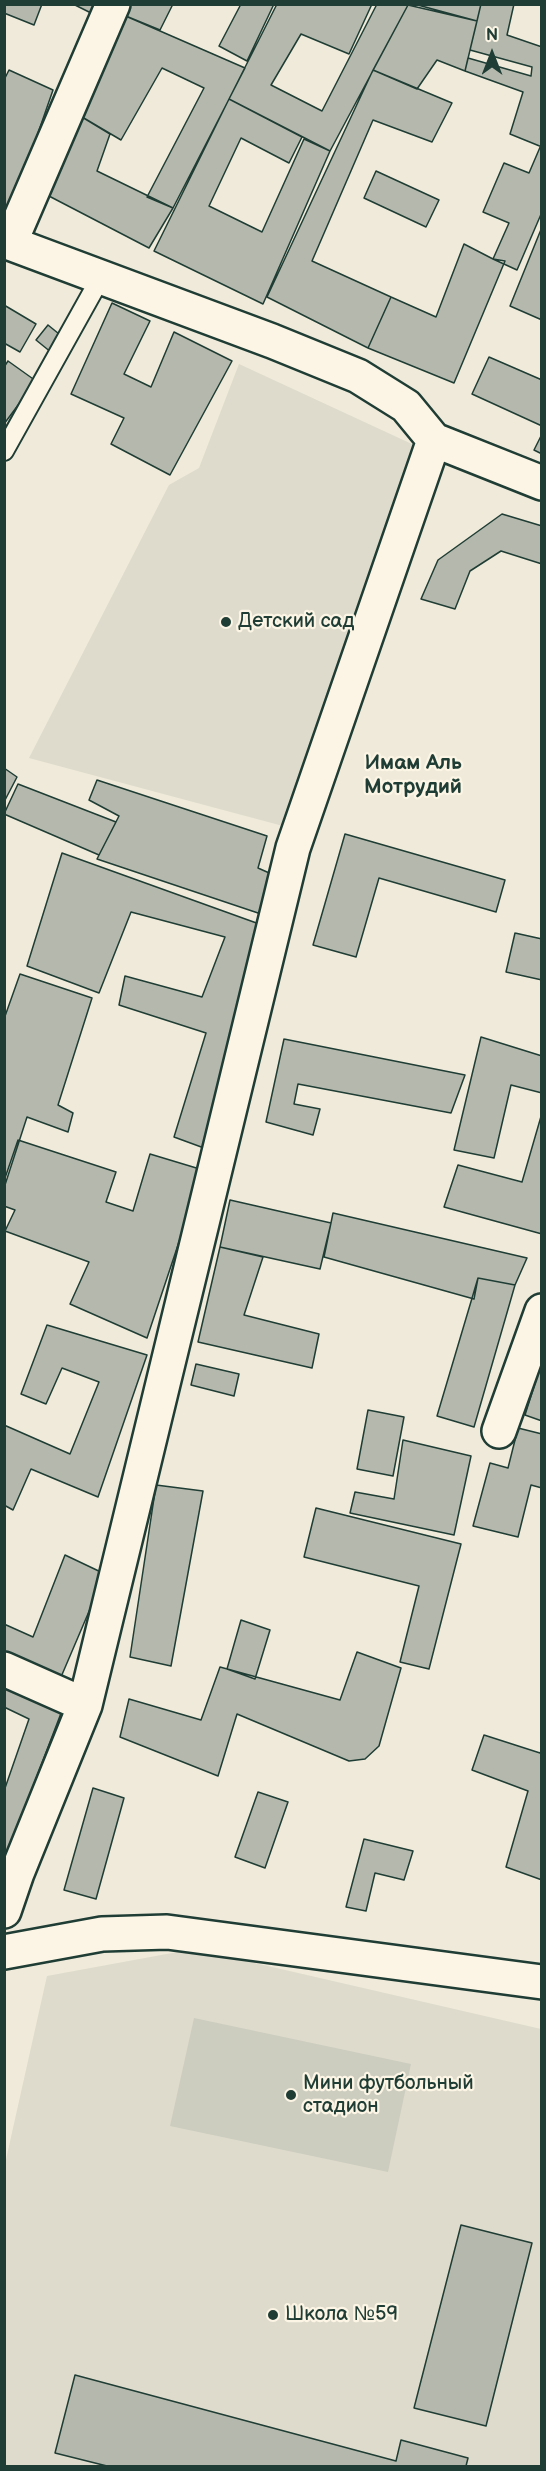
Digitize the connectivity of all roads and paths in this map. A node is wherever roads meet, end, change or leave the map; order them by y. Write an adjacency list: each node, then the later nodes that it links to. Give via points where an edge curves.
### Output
1 (113, 4): 2 (street)
2 (7, 242): 3 (street)
3 (101, 277): 4 (street, via 358,376 406,406); 5 (lane)
4 (434, 440): 6 (street); 10 (street, via 293,848)
5 (4, 451)
6 (542, 483)
7 (542, 1311): 8 (street)
8 (499, 1431)
9 (4, 1669): 10 (street)
10 (84, 1705): 11 (street)
11 (11, 1871): 12 (street)
12 (4, 1911)
13 (4, 1952): 14 (street, via 102,1934 167,1932)
14 (542, 1982)

